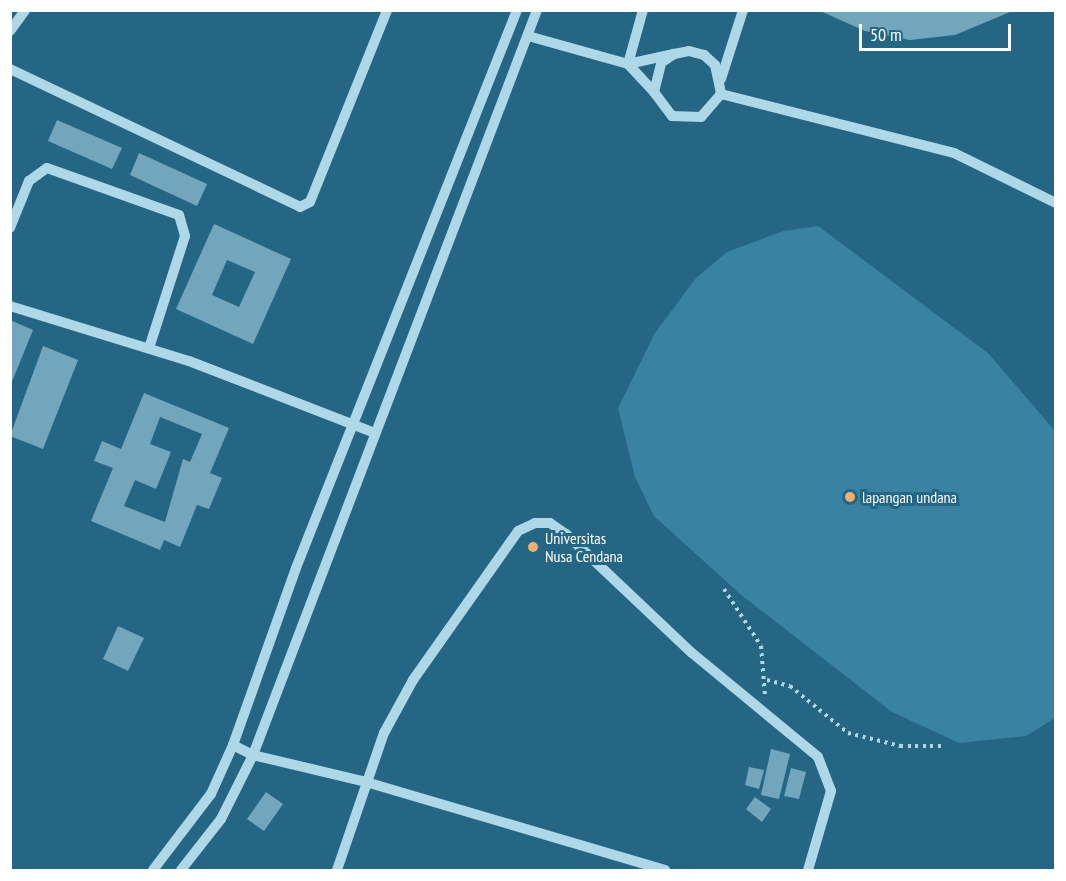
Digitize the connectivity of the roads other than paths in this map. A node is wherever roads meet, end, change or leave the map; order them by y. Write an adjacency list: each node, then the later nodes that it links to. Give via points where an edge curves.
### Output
1 (25, 10): 7 (street)
2 (387, 10): 11 (street, via 310,202 300,207)
3 (643, 10): 10 (street)
4 (743, 10): 12 (street)
5 (516, 12): 6 (street); 19 (street)
6 (535, 15): 8 (street)
7 (10, 31)
8 (528, 36): 10 (street); 20 (street)
9 (674, 54): 10 (street); 12 (street, via 704,55); 13 (street, via 658,70)
10 (628, 64): 13 (street)
11 (10, 69)
12 (721, 79): 14 (street)
13 (654, 92): 14 (street, via 666,111 686,119 701,117)
14 (721, 94): 15 (street, via 954,153)
15 (1056, 202)
16 (10, 228): 18 (street, via 29,181 47,168 179,215 184,236)
17 (10, 306): 18 (street)
18 (149, 348): 19 (street)
19 (353, 426): 20 (street); 21 (street)
20 (375, 433): 22 (street)
21 (233, 745): 22 (street); 24 (street, via 211,794)
22 (253, 755): 23 (street); 25 (street, via 221,819)
23 (366, 782): 26 (street); 27 (street); 28 (street, via 384,733 432,650 518,531 535,523 550,523 566,534 611,581 818,757 829,774 827,812)
24 (153, 870)
25 (181, 870)
26 (337, 870)
27 (665, 870)
28 (808, 870)

